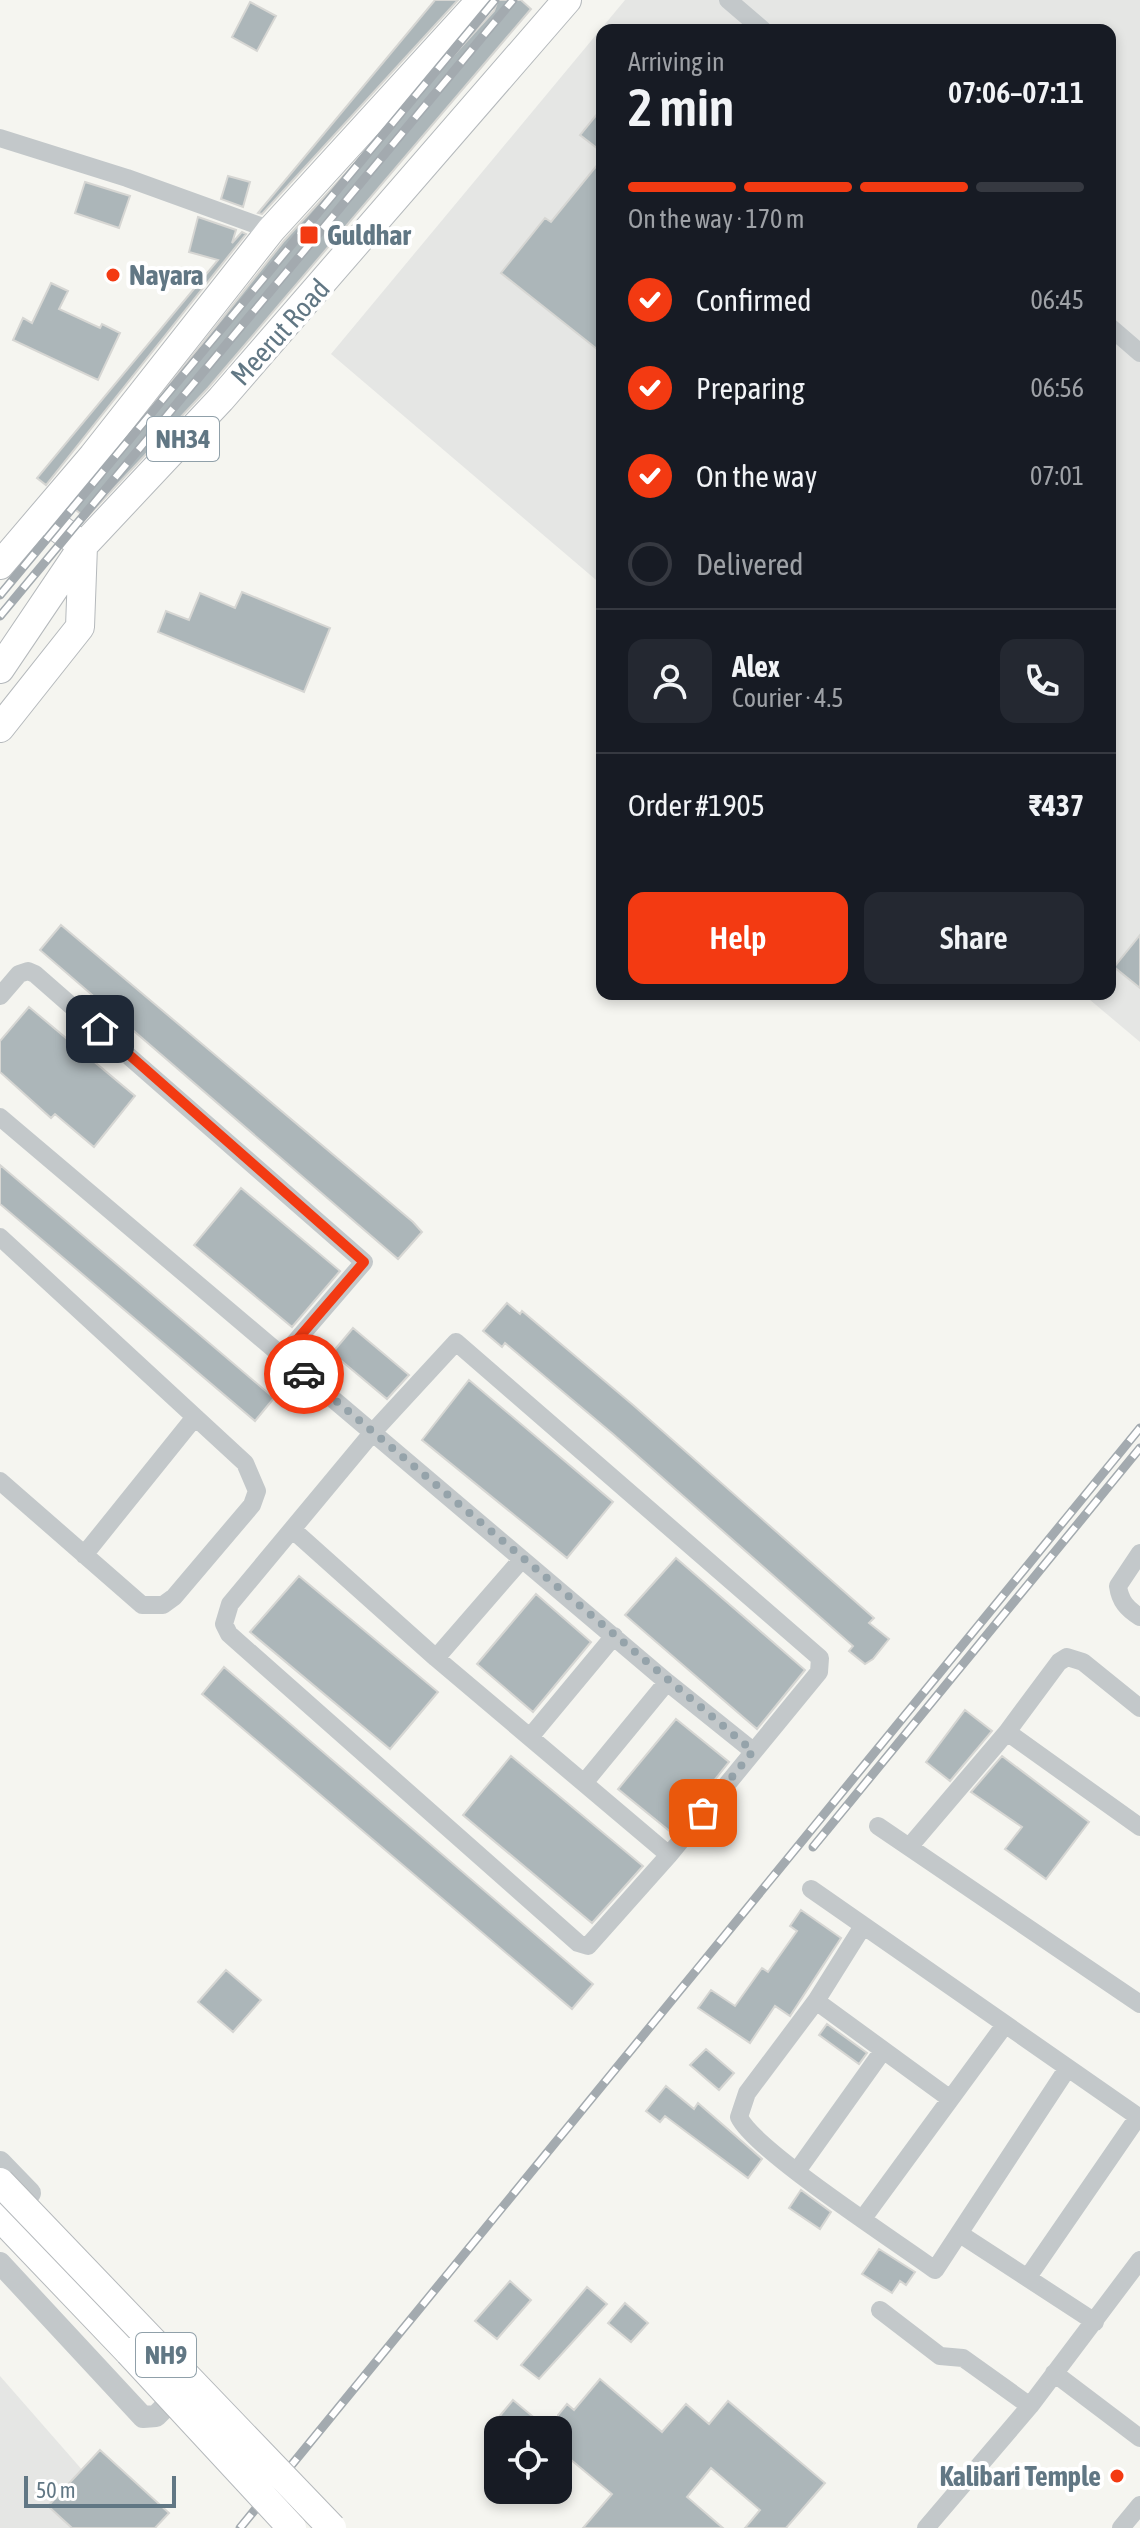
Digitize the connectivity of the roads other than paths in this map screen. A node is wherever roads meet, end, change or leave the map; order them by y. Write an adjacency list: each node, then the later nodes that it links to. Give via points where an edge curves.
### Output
1 (481, 0): 6 (highway, NH34)
2 (567, 0): 10 (highway, Meerut Road / NH34, via 221,399)
3 (728, 0): 4 (street)
4 (756, 24)
5 (0, 138): 6 (street)
6 (271, 230): 9 (highway, NH34)
7 (1116, 332): 8 (street)
8 (1140, 353)
9 (42, 516): 10 (highway); 11 (highway, NH34)
10 (83, 546): 12 (highway, Meerut Road / NH34); 13 (highway, via 80,627)
11 (0, 565)
12 (0, 669)
13 (0, 728)
14 (0, 996): 17 (street, via 19,974 35,974 364,1262)
15 (0, 1117): 17 (street)
16 (0, 1237): 18 (street)
17 (283, 1356): 19 (street)
18 (195, 1417): 23 (street); 23 (street, via 245,1463 257,1491 252,1505 163,1605 142,1605)
19 (373, 1432): 21 (street); 24 (street); 32 (street, via 456,1342 820,1658 819,1672)
20 (0, 1481): 23 (street)
21 (293, 1530): 27 (street); 37 (street, via 230,1604 224,1615 229,1634 578,1943 594,1943)
22 (1140, 1553): 25 (street, via 1118,1586 1128,1610)
23 (84, 1555)
24 (522, 1559): 26 (street); 27 (street)
25 (1140, 1617)
26 (614, 1636): 28 (street); 31 (street)
27 (436, 1658): 31 (street)
28 (667, 1682): 32 (street); 33 (street)
29 (1140, 1708): 30 (street, via 1083,1662 1067,1657)
30 (1007, 1732): 35 (street); 36 (street)
31 (530, 1737): 33 (street)
32 (753, 1751): 37 (street)
33 (584, 1783): 37 (street)
34 (878, 1826): 36 (street)
35 (1140, 1827)
36 (910, 1846): 41 (street)
37 (669, 1855)
38 (811, 1889): 39 (street)
39 (863, 1926): 40 (street); 42 (street)
40 (816, 2001): 43 (street); 48 (street, via 740,2105 744,2128)
41 (1140, 2004)
42 (1004, 2026): 44 (street); 45 (street)
43 (882, 2052): 45 (street); 48 (street)
44 (1067, 2069): 46 (street); 52 (street)
45 (949, 2098): 51 (street)
46 (1139, 2118): 55 (street)
47 (0, 2162): 54 (street, via 188,2362 182,2393 156,2416 143,2417)
48 (797, 2171): 51 (street)
49 (0, 2182): 63 (highway, NH9, bridge)
50 (0, 2217): 62 (highway, NH9, bridge)
51 (864, 2217): 52 (street, via 935,2270)
52 (960, 2234): 55 (street)
53 (1140, 2260): 57 (street)
54 (0, 2263)
55 (1028, 2277): 57 (street)
56 (880, 2310): 59 (street, via 940,2356 963,2358)
57 (1095, 2322): 58 (street)
58 (1054, 2373): 59 (street); 60 (street)
59 (1030, 2406): 64 (street)
60 (1140, 2438)
61 (1140, 2505): 65 (street)
62 (292, 2528)
63 (332, 2528)
64 (926, 2528)
65 (1121, 2528)

